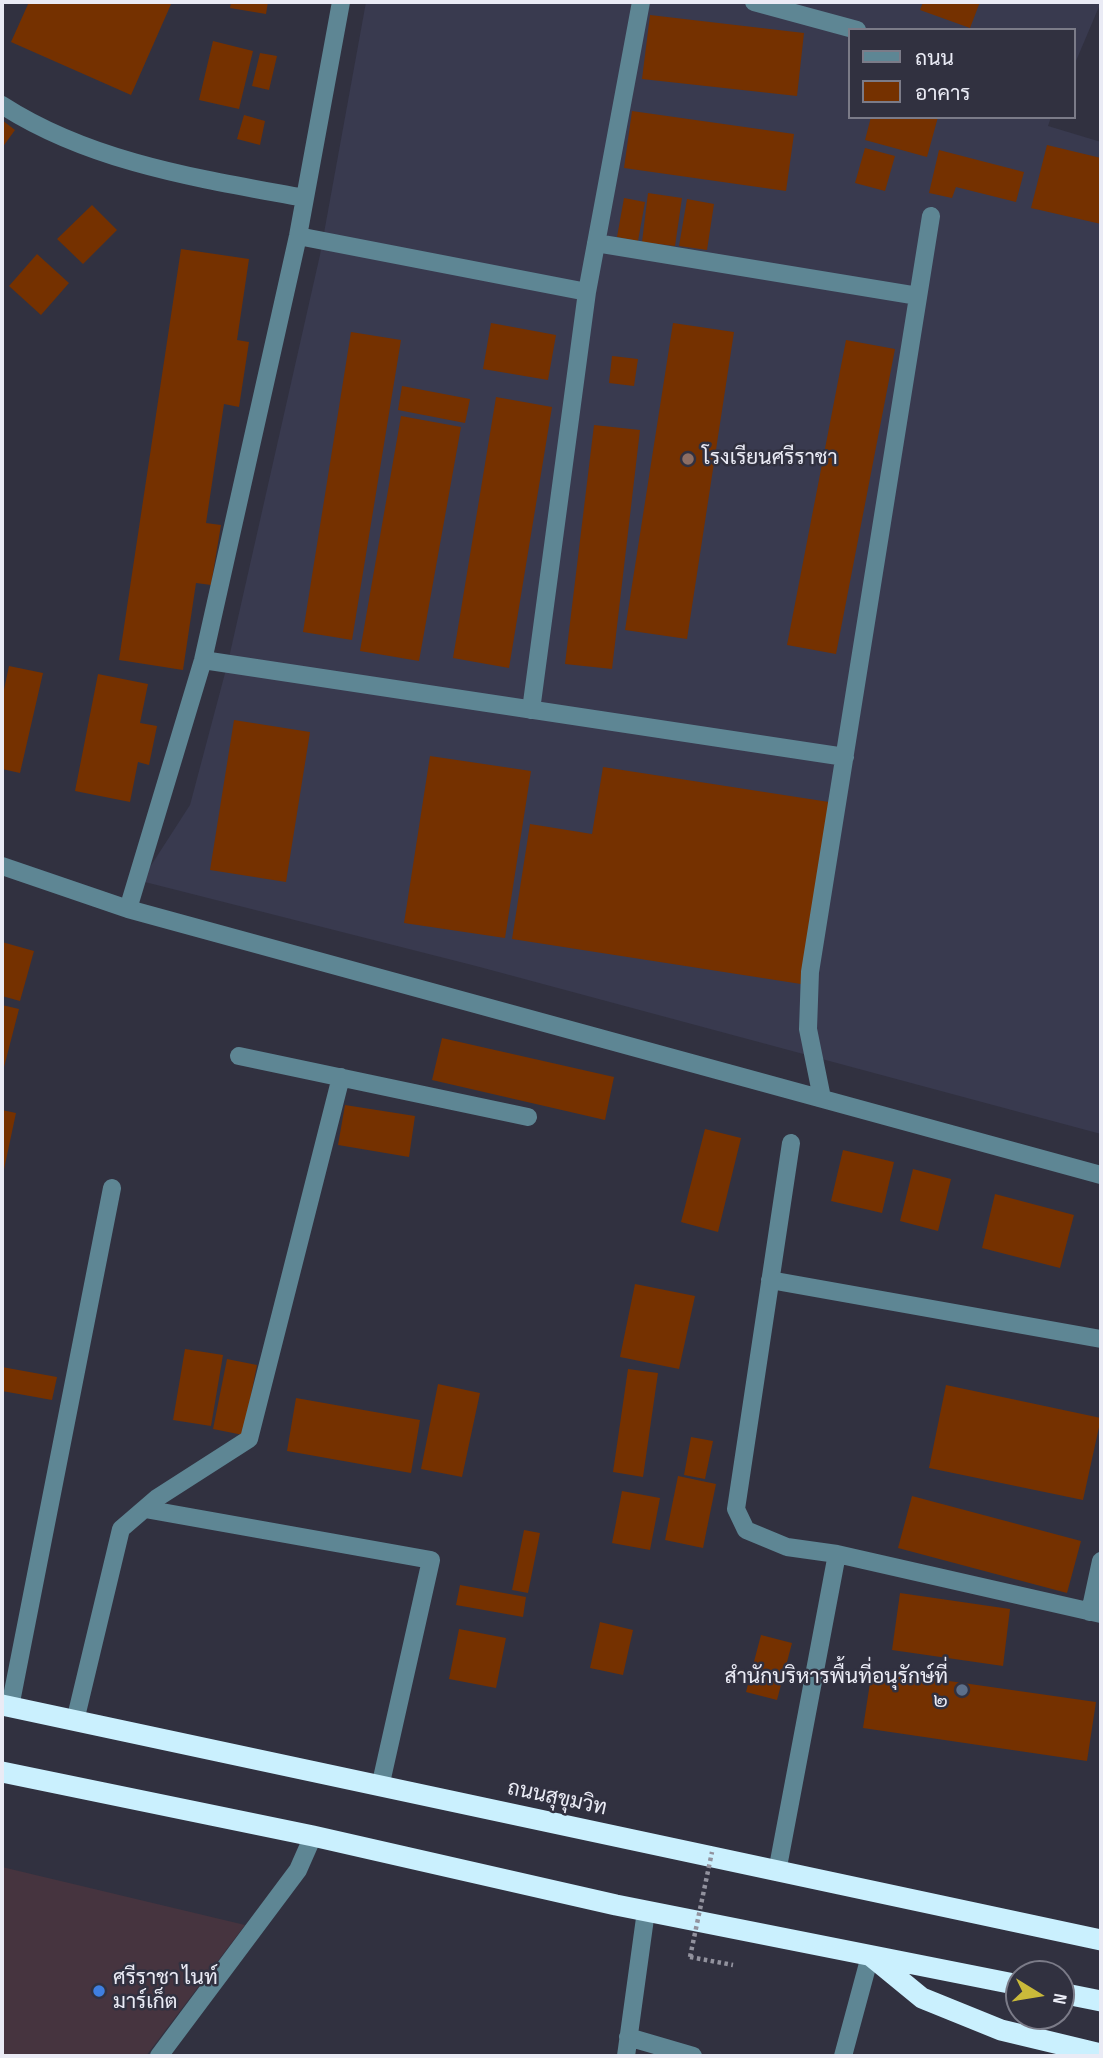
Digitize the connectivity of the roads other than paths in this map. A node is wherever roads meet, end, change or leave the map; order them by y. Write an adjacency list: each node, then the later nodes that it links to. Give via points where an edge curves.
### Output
1 (341, 2): 6 (street)
2 (641, 2): 9 (street)
3 (754, 2): 4 (street)
4 (850, 28)
5 (2, 105): 6 (street, via 27,121 175,174)
6 (304, 198): 8 (street)
7 (931, 216): 11 (street)
8 (298, 236): 10 (street); 12 (street)
9 (596, 243): 10 (street); 11 (street)
10 (587, 292): 13 (street)
11 (918, 296): 14 (street)
12 (203, 660): 13 (street); 16 (street)
13 (531, 710): 14 (street)
14 (845, 757): 19 (street, via 810,972 808,1029)
15 (2, 866): 16 (street)
16 (128, 909): 19 (street)
17 (239, 1056): 18 (street)
18 (341, 1077): 20 (street); 26 (street, via 249,1439)
19 (822, 1098): 22 (street)
20 (528, 1117)
21 (791, 1143): 24 (street)
22 (1101, 1175)
23 (112, 1188): 30 (street)
24 (770, 1280): 25 (street); 27 (street, via 736,1509 746,1530 787,1546)
25 (1101, 1339)
26 (145, 1509): 31 (street, via 121,1529); 33 (street, via 431,1560)
27 (837, 1554): 29 (street); 35 (street)
28 (1101, 1561): 29 (street)
29 (1095, 1613)
30 (6, 1706): 31 (highway, ถนนสุขุมวิท)
31 (75, 1721): 33 (highway, ถนนสุขุมวิท)
32 (2, 1772): 34 (highway)
33 (380, 1787): 35 (highway, ถนนสุขุมวิท)
34 (313, 1836): 36 (highway); 44 (street, via 298,1870)
35 (777, 1872): 37 (highway, ถนนสุขุมวิท)
36 (646, 1911): 38 (highway); 42 (street)
37 (1101, 1940)
38 (870, 1956): 39 (highway); 43 (highway, via 922,1998 1001,2030); 47 (street)
39 (1005, 1982)
40 (1075, 1996): 41 (highway)
41 (1101, 2001)
42 (628, 2037): 45 (street); 46 (street)
43 (1101, 2054)
44 (159, 2056)
45 (626, 2056)
46 (693, 2056)
47 (843, 2056)

